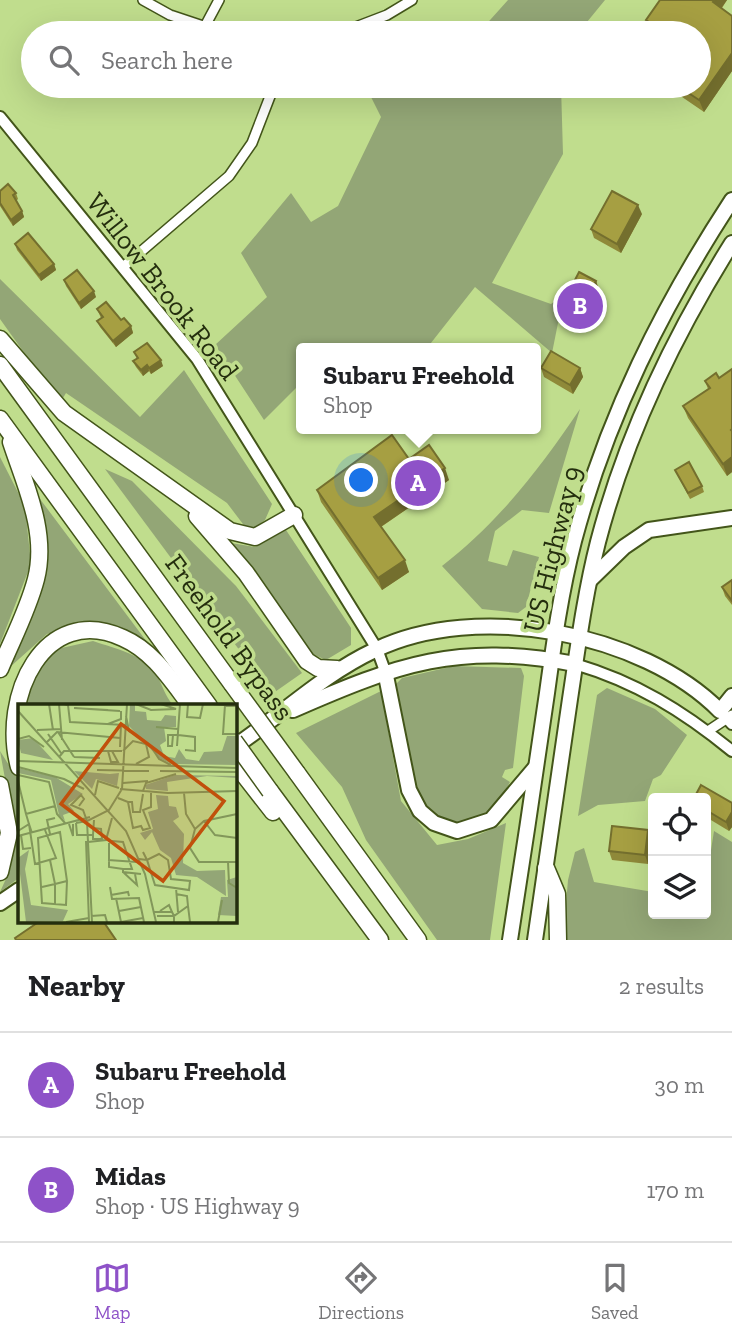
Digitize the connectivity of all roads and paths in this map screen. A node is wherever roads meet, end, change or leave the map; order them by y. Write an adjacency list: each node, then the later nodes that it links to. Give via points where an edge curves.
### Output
1 (144, 0): 4 (street)
2 (219, 0): 5 (street)
3 (412, 0): 6 (street)
4 (186, 21)
5 (208, 21)
6 (371, 21)
7 (269, 98): 11 (street, via 252,143 229,176)
8 (0, 117): 11 (street, Willow Brook Road)
9 (732, 200): 19 (main road, US Highway 9, via 655,328 618,408 574,541)
10 (732, 243): 18 (main road, US Highway 9, via 674,342 643,410 615,484)
11 (123, 267): 16 (street, Willow Brook Road, via 197,359)
12 (0, 339): 15 (highway, via 64,413)
13 (0, 365): 45 (highway, Freehold Bypass, bridge)
14 (3, 423): 24 (highway, via 34,511 39,555 33,588); 28 (highway, Freehold Bypass)
15 (171, 491): 16 (highway, via 242,536 263,534); 25 (highway, via 232,555 307,661 318,668)
16 (294, 515): 21 (street, Willow Brook Road)
17 (732, 518): 18 (main road, via 649,530)
18 (589, 581): 20 (main road, US Highway 9)
19 (555, 632): 20 (main road); 21 (main road, via 457,629); 22 (main road, US Highway 9)
20 (579, 637): 23 (main road, US Highway 9); 30 (main road, via 668,672)
21 (377, 649): 25 (main road); 26 (street, Willow Brook Road)
22 (552, 659): 23 (main road); 26 (main road, via 476,654); 37 (main road, US Highway 9)
23 (575, 664): 31 (street, via 645,690); 40 (main road, US Highway 9)
24 (0, 669)
25 (337, 669): 29 (main road)
26 (385, 671): 29 (main road); 37 (main road, via 409,790 419,811 434,824 457,831 492,820)
27 (732, 696): 30 (main road)
28 (202, 704): 35 (highway, via 136,644 121,636 97,631 62,636 35,651 10,687 5,730)
29 (282, 715): 33 (main road)
30 (728, 717): 31 (street)
31 (708, 731): 34 (street)
32 (236, 744): 39 (highway, Freehold Bypass, bridge)
33 (236, 746)
34 (732, 751)
35 (18, 764)
36 (236, 764): 39 (highway)
37 (535, 767): 46 (main road, US Highway 9)
38 (0, 785): 41 (highway, via 9,833)
39 (266, 794): 44 (highway, Freehold Bypass)
40 (546, 868): 47 (main road, US Highway 9); 48 (highway, via 557,894)
41 (0, 872)
42 (18, 891): 43 (main road)
43 (0, 903)
44 (380, 940)
45 (418, 940)
46 (510, 940)
47 (535, 940)
48 (558, 940)

